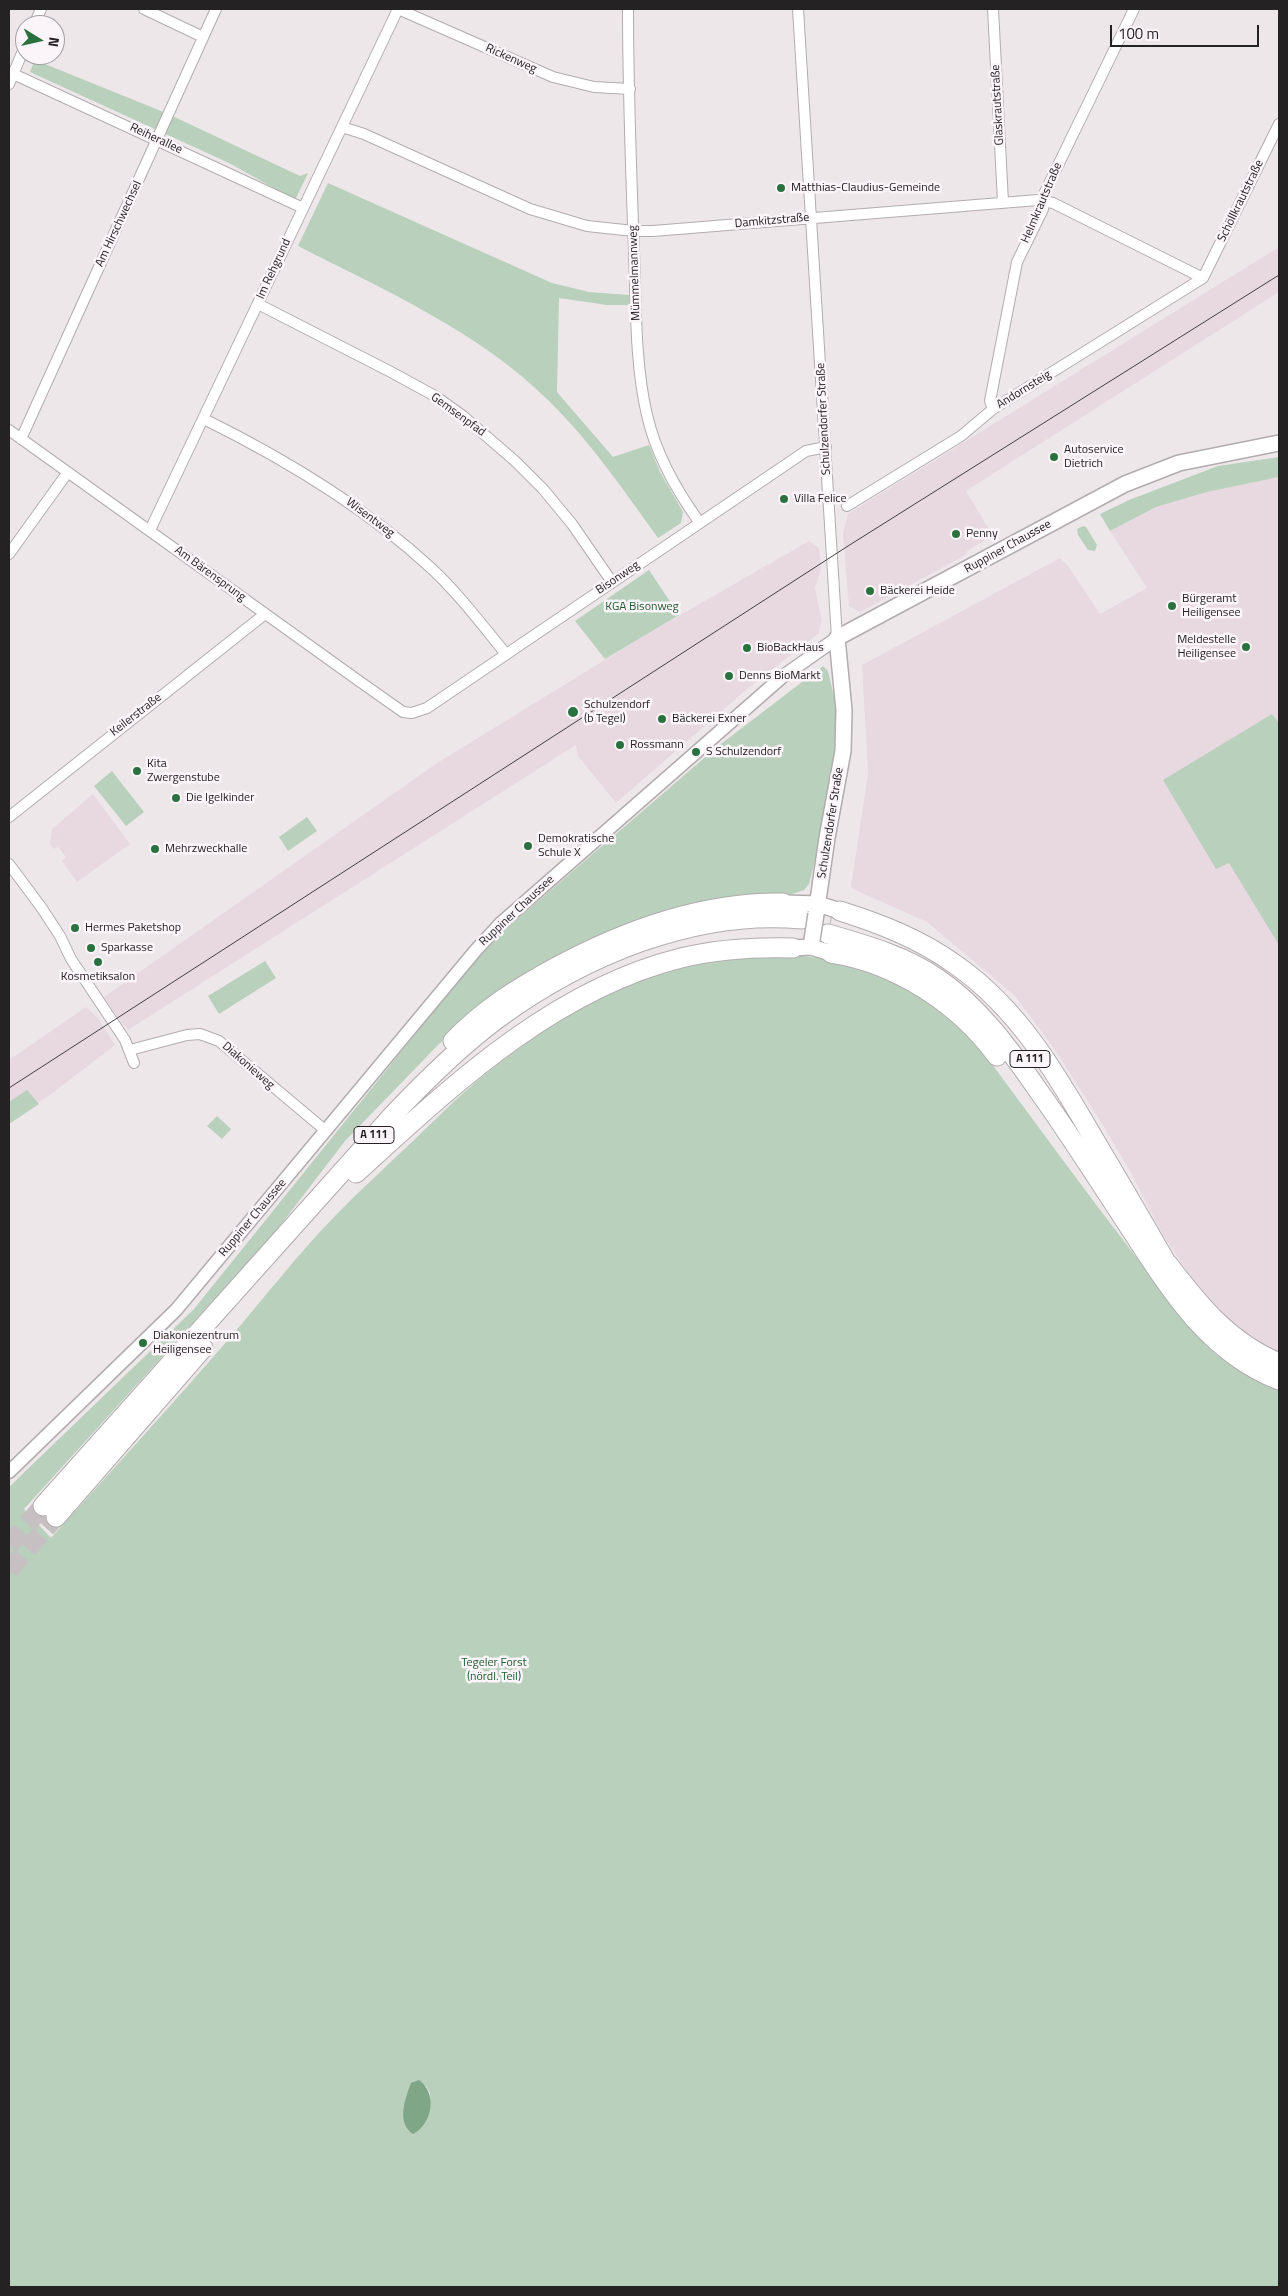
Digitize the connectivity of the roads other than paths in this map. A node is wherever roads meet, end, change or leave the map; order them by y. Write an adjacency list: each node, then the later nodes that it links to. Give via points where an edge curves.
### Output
1 (144, 9): 8 (street)
2 (216, 9): 8 (street, Am Hirschwechsel)
3 (398, 9): 11 (street, Rickenweg, via 553,78 594,87); 13 (street, Im Rehgrund)
4 (628, 9): 11 (street, Mümmelmannweg)
5 (798, 9): 18 (street, Schulzendorfer Straße)
6 (993, 9): 16 (street, Glaskrautstraße)
7 (1134, 9): 15 (street, Helmkrautstraße, via 1045,192)
8 (203, 37): 14 (street, Am Hirschwechsel)
9 (11, 72): 10 (street); 14 (street, Reiherallee)
10 (9, 84)
11 (630, 89): 19 (street, Mümmelmannweg)
12 (1279, 126): 20 (street, Schöllkrautstraße)
13 (342, 127): 17 (street, Im Rehgrund); 19 (street, Damkitzstraße, via 530,209 586,226)
14 (157, 140): 17 (street, Reiherallee); 25 (street, Am Hirschwechsel)
15 (1044, 201): 16 (street, Damkitzstraße); 20 (street, Damkitzstraße); 22 (street, Helmkrautstraße, via 1017,262 990,401)
16 (1003, 202): 18 (street, Damkitzstraße)
17 (303, 208): 21 (street, Im Rehgrund)
18 (812, 218): 19 (street, Damkitzstraße); 27 (street, Schulzendorfer Straße)
19 (634, 230): 30 (street, Mümmelmannweg, via 641,379 647,415 659,453 675,486)
20 (1203, 278): 22 (street, Andornsteig)
21 (258, 304): 23 (street, Im Rehgrund); 33 (street, Gemsenpfad, via 435,396 463,416 515,460 543,489)
22 (993, 409): 29 (street, Andornsteig, via 960,436)
23 (204, 419): 31 (street, Im Rehgrund); 36 (street, Wisentweg, via 321,484 383,526 464,602)
24 (9, 430): 25 (street, Am Bärensprung)
25 (21, 439): 28 (street, Am Bärensprung)
26 (1279, 443): 35 (main road, Ruppiner Chaussee, via 1179,463 1125,484)
27 (826, 447): 30 (street, Bisonweg, via 806,452); 35 (street, Schulzendorfer Straße)
28 (68, 472): 31 (street, Am Bärensprung); 32 (street)
29 (847, 506)
30 (700, 523): 33 (street, Bisonweg)
31 (150, 530): 34 (street, Am Bärensprung)
32 (9, 554)
33 (612, 582): 36 (street, Bisonweg)
34 (265, 614): 37 (street, Am Bärensprung, via 403,712); 38 (street, Keilerstraße)
35 (836, 638): 41 (main road, Schulzendorfer Straße, via 844,710 843,751 827,838); 44 (street, Ruppiner Chaussee, via 782,678 500,924)
36 (506, 654): 37 (street, Bisonweg, via 427,708)
37 (412, 713)
38 (9, 817)
39 (9, 864): 42 (street, via 60,936 71,959)
40 (783, 903): 41 (main road); 45 (highway, via 716,908 656,923 588,950 507,995 468,1026 389,1108 349,1153)
41 (817, 929): 45 (highway, A 111, via 754,918 675,931 600,960 551,985 468,1042 424,1083); 45 (highway, A 111, via 744,948 680,958 640,971 582,998 492,1056 356,1173 49,1511); 46 (highway, via 868,961 906,977 938,997 990,1046); 46 (highway, A 111, via 865,932 908,950 939,968 980,1001 1014,1036 1041,1072)
42 (130, 1050): 43 (street); 44 (street, Diakonieweg, via 188,1034 200,1034 219,1041)
43 (134, 1063)
44 (326, 1131): 49 (street, Ruppiner Chaussee, via 176,1310)
45 (301, 1217)
46 (1163, 1268): 47 (highway, A 111, via 1222,1328 1243,1344); 48 (highway, A 111, via 1179,1301 1211,1337 1240,1360)
47 (1279, 1363)
48 (1279, 1380)
49 (9, 1472)

